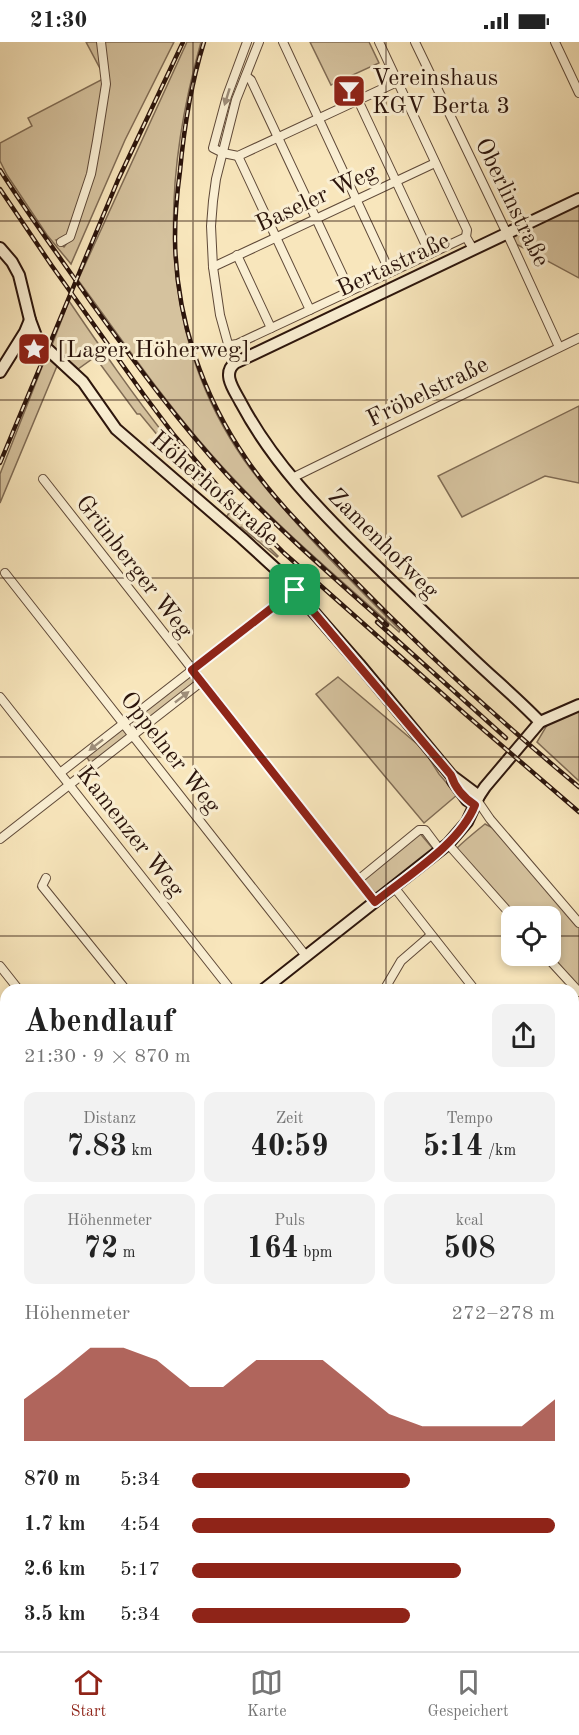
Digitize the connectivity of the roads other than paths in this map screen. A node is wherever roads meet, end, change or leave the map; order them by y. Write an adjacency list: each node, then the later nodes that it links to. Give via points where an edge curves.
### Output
1 (101, 42): 24 (street, via 106,84 91,174 70,237)
2 (247, 42): 14 (street, one-way to 14, via 213,148)
3 (259, 42): 8 (street)
4 (283, 42): 12 (street)
5 (379, 42): 9 (street)
6 (415, 42): 21 (street, Oberlinstraße)
7 (555, 42): 10 (street)
8 (246, 76): 13 (street); 14 (street)
9 (397, 82): 11 (street); 16 (street)
10 (579, 93)
11 (358, 100): 12 (street); 17 (street)
12 (318, 118): 13 (street); 19 (street)
13 (278, 137): 15 (street); 20 (street)
14 (223, 153): 15 (street); 29 (street, via 213,201)
15 (238, 156): 22 (street)
16 (435, 163): 17 (street, Baseler Weg); 23 (street, via 467,230)
17 (396, 181): 19 (street, Baseler Weg); 27 (street)
18 (579, 199): 21 (street, Bertastraße)
19 (356, 200): 20 (street, Baseler Weg); 30 (street)
20 (316, 218): 22 (street, Baseler Weg); 31 (street)
21 (506, 234): 26 (street, Bertastraße); 38 (street, Oberlinstraße)
22 (276, 237): 28 (street, Baseler Weg); 32 (street)
23 (466, 237): 26 (street); 27 (street)
24 (61, 242)
25 (0, 248): 33 (street, via 19,275)
26 (474, 249): 39 (street, Bertastraße, via 235,363)
27 (430, 254): 30 (street)
28 (237, 255): 29 (street, Baseler Weg); 34 (street)
29 (213, 267): 34 (street, via 228,344 237,344)
30 (390, 272): 31 (street)
31 (350, 291): 32 (street)
32 (310, 310): 34 (street)
33 (30, 320): 36 (street); 37 (street)
34 (271, 328)
35 (579, 338): 38 (street, Fröbelstraße)
36 (19, 341): 37 (street); 40 (street)
37 (42, 344): 44 (street, Höherhofstraße, via 83,382 121,435 249,543)
38 (560, 347): 41 (street, Fröbelstraße)
39 (229, 371): 41 (street, Zamenhofweg, via 246,412)
40 (0, 372)
41 (292, 478): 49 (street, Zamenhofweg)
42 (42, 479): 45 (street, Grünberger Weg)
43 (5, 573): 50 (street, Oppelner Weg)
44 (295, 590): 45 (street); 54 (street, Höherhofstraße, via 451,775 467,800)
45 (192, 670): 46 (street, Grünberger Weg); 50 (street)
46 (201, 682): 51 (street, one-way to 46); 58 (street, Grünberger Weg)
47 (0, 697): 52 (street, Kamenzer Weg)
48 (579, 705): 49 (street)
49 (540, 722): 54 (street)
50 (124, 723): 51 (street, Oppelner Weg); 52 (street, one-way to 52)
51 (134, 735): 53 (street); 64 (street, Oppelner Weg)
52 (60, 773): 53 (street, Kamenzer Weg)
53 (70, 785): 55 (street); 69 (street, Kamenzer Weg)
54 (477, 800): 56 (street, via 467,822); 62 (street, Höherhofstraße)
55 (1, 836)
56 (444, 847): 58 (street, via 425,830 419,830); 59 (street); 61 (street)
57 (46, 878): 68 (street, via 42,886)
58 (358, 880): 60 (street, Grünberger Weg)
59 (394, 887): 60 (street); 63 (street)
60 (375, 902): 64 (street)
61 (502, 906)
62 (579, 923)
63 (431, 935): 71 (street, via 401,960); 72 (street)
64 (306, 956): 70 (street)
65 (0, 966): 67 (street)
66 (555, 966): 73 (street)
67 (14, 984)
68 (121, 984)
69 (226, 984)
70 (271, 984)
71 (388, 984)
72 (470, 984)
73 (571, 984)

